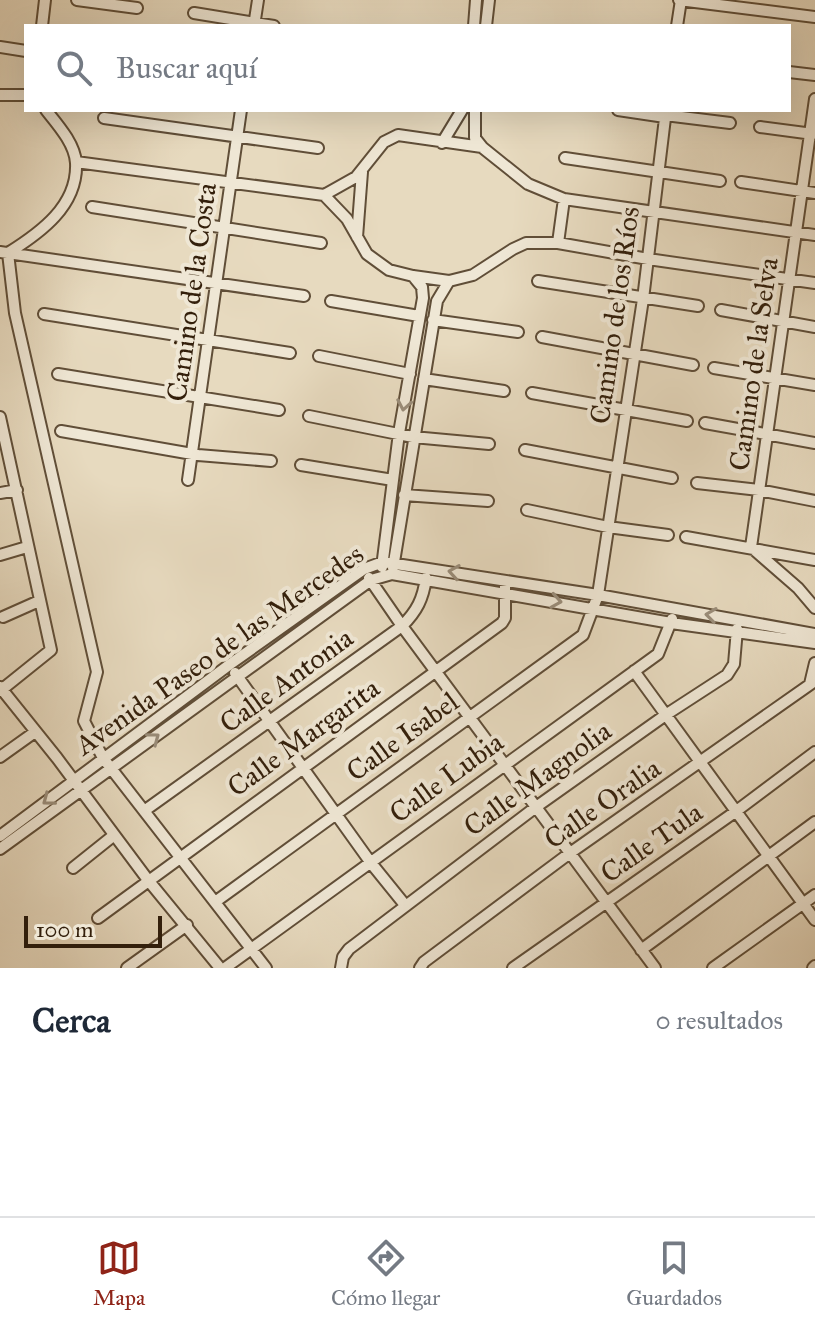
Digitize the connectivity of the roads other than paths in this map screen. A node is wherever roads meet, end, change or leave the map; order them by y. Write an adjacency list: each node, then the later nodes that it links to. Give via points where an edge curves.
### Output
1 (45, 0): 10 (street)
2 (77, 0): 7 (street)
3 (258, 0): 12 (street)
4 (476, 0): 13 (street)
5 (489, 0): 14 (street)
6 (680, 0): 9 (street); 15 (street)
7 (137, 8)
8 (194, 13): 11 (street)
9 (815, 17)
10 (42, 24)
11 (249, 24)
12 (254, 24)
13 (474, 24)
14 (486, 24)
15 (677, 24)
16 (0, 47): 17 (street)
17 (24, 51)
18 (791, 72): 19 (street)
19 (815, 75)
20 (0, 95): 21 (street)
21 (24, 95)
22 (815, 99): 32 (street, Camino de la Selva)
23 (48, 112): 38 (street, via 65,133)
24 (241, 112): 33 (street, Camino de la Costa)
25 (459, 112): 34 (street)
26 (475, 112): 36 (street, via 475,138)
27 (642, 112): 28 (street)
28 (665, 114): 30 (street); 39 (street, Camino de los Ríos)
29 (104, 118): 33 (street)
30 (730, 123)
31 (760, 127): 32 (street)
32 (812, 134): 44 (street, Camino de la Selva)
33 (238, 137): 35 (street); 42 (street, Camino de la Costa)
34 (442, 143): 36 (street); 40 (street, via 392,137)
35 (318, 148)
36 (483, 148): 47 (street, via 528,184)
37 (565, 158): 39 (street)
38 (76, 162): 42 (street); 56 (street, via 61,211 47,227)
39 (659, 171): 41 (street); 49 (street, Camino de los Ríos)
40 (362, 172): 46 (street); 53 (street)
41 (720, 181)
42 (230, 182): 46 (street); 50 (street, Camino de la Costa)
43 (741, 182): 44 (street)
44 (802, 191): 45 (street); 51 (street, Camino de la Selva)
45 (815, 193)
46 (324, 195): 53 (street)
47 (564, 199): 49 (street); 55 (street)
48 (92, 207): 50 (street)
49 (654, 212): 51 (street); 57 (street, Camino de los Ríos)
50 (224, 226): 54 (street); 63 (street, Camino de la Costa)
51 (795, 233): 52 (street); 59 (street, Camino de la Selva)
52 (815, 235)
53 (357, 239): 58 (street, via 389,270)
54 (321, 243)
55 (558, 243): 57 (street); 60 (street, via 526,243 473,275)
56 (4, 252): 63 (street); 157 (street, via 97,672 84,721)
57 (648, 259): 59 (street); 65 (street, Camino de los Ríos)
58 (413, 276): 60 (street); 70 (street, via 422,287)
59 (790, 278): 62 (street); 72 (street, Camino de la Selva)
60 (449, 281): 71 (street)
61 (538, 281): 65 (street)
62 (815, 283)
63 (215, 284): 64 (street); 76 (street, Camino de la Costa)
64 (304, 296)
65 (643, 299): 67 (street); 78 (street, Camino de los Ríos)
66 (331, 301): 70 (street)
67 (698, 306)
68 (721, 310): 72 (street)
69 (44, 314): 76 (street)
70 (419, 316): 83 (street)
71 (433, 320): 74 (street); 85 (street)
72 (784, 321): 73 (street); 84 (street, Camino de la Selva)
73 (815, 327)
74 (518, 332)
75 (542, 337): 78 (street)
76 (208, 341): 77 (street); 89 (street, Camino de la Costa)
77 (290, 353)
78 (633, 355): 80 (street); 91 (street, Camino de los Ríos)
79 (319, 356): 83 (street)
80 (693, 365)
81 (714, 368): 84 (street)
82 (58, 374): 89 (street)
83 (410, 374): 97 (street, one-way to 97)
84 (776, 378): 86 (street); 98 (street, Camino de la Selva)
85 (424, 379): 87 (street); 99 (street)
86 (815, 385)
87 (504, 391)
88 (532, 393): 91 (street)
89 (201, 397): 90 (street); 103 (street, Camino de la Costa)
90 (279, 410)
91 (625, 411): 94 (street); 106 (street, Camino de los Ríos)
92 (309, 416): 97 (street)
93 (0, 419): 111 (street)
94 (687, 421)
95 (705, 423): 98 (street)
96 (61, 431): 103 (street)
97 (399, 433): 99 (street); 109 (street)
98 (768, 435): 100 (street); 112 (street, Camino de la Selva)
99 (413, 437): 101 (street); 114 (street)
100 (815, 443)
101 (489, 444)
102 (525, 450): 106 (street)
103 (191, 454): 104 (street); 108 (street, Camino de la Costa)
104 (271, 461)
105 (301, 465): 109 (street)
106 (615, 466): 107 (street); 118 (street, Camino de los Ríos)
107 (672, 478)
108 (188, 480)
109 (393, 480): 125 (street)
110 (697, 483): 112 (street)
111 (17, 490): 113 (street); 121 (street)
112 (759, 490): 116 (street); 122 (street, Camino de la Selva)
113 (0, 493)
114 (404, 495): 115 (street); 125 (street)
115 (488, 501)
116 (815, 501)
117 (527, 510): 118 (street)
118 (608, 527): 119 (street); 132 (street, Camino de los Ríos)
119 (668, 535)
120 (686, 537): 122 (street)
121 (27, 547): 123 (street); 133 (street)
122 (751, 547): 124 (street); 135 (street)
123 (0, 555)
124 (815, 560)
125 (388, 562): 126 (street, Avenida Paseo de las Mercedes); 127 (street, Avenida Paseo de las Mercedes); 128 (street)
126 (427, 568): 129 (street, Avenida Paseo de las Mercedes, one-way to 126); 130 (street, Calle Antonia)
127 (364, 569): 128 (street); 145 (street, Avenida Paseo de las Mercedes)
128 (381, 577): 130 (street, Avenida Paseo de las Mercedes); 140 (street); 148 (street, Avenida Paseo de las Mercedes)
129 (505, 580): 131 (street, Calle Margarita); 132 (street, Avenida Paseo de las Mercedes)
130 (425, 581): 131 (street, Avenida Paseo de las Mercedes); 140 (street, Calle Antonia, via 423,598)
131 (505, 593): 134 (street, Avenida Paseo de las Mercedes, one-way to 134); 146 (street, Calle Margarita, via 502,623)
132 (598, 595): 134 (street, Calle Isabel); 136 (street, Avenida Paseo de las Mercedes)
133 (39, 601): 137 (street); 150 (street, via 51,650)
134 (593, 608): 139 (street, Avenida Paseo de las Mercedes); 152 (street, Calle Isabel, via 581,638)
135 (815, 608)
136 (673, 609): 138 (street, Avenida Paseo de las Mercedes, one-way to 136); 139 (street, Calle Lubia)
137 (3, 617)
138 (738, 619): 141 (street, Calle Magnolia); 142 (street, Avenida Paseo de las Mercedes)
139 (671, 623): 141 (street, Avenida Paseo de las Mercedes); 147 (street, Calle Lubia, via 660,652)
140 (402, 626): 146 (street); 153 (street, Calle Antonia)
141 (737, 632): 143 (street, Avenida Paseo de las Mercedes); 151 (street, Calle Magnolia, via 734,664 727,675)
142 (815, 634)
143 (815, 643)
144 (815, 663): 149 (street)
145 (229, 665): 148 (street); 157 (street, Avenida Paseo de las Mercedes)
146 (436, 671): 152 (street); 160 (street, Calle Margarita)
147 (634, 671): 151 (street); 159 (street, Calle Lubia)
148 (237, 676): 153 (street); 161 (street, Avenida Paseo de las Mercedes, one-way to 148)
149 (812, 682): 158 (street, Calle Oralia)
150 (1, 689): 154 (street)
151 (667, 714): 158 (street); 164 (street, Calle Magnolia)
152 (469, 717): 159 (street); 167 (street, Calle Isabel)
153 (270, 720): 160 (street); 165 (street, Calle Antonia)
154 (35, 732): 156 (street); 162 (street)
155 (815, 752): 166 (street, Calle Tula)
156 (0, 757)
157 (103, 758): 161 (street); 162 (street, Avenida Paseo de las Mercedes)
158 (700, 763): 166 (street); 172 (street, Calle Oralia)
159 (504, 764): 164 (street); 175 (street, Calle Lubia)
160 (302, 766): 167 (street); 173 (street, Calle Margarita)
161 (112, 769): 163 (street, Avenida Paseo de las Mercedes); 165 (street)
162 (74, 780): 163 (street); 169 (street, Avenida Paseo de las Mercedes, one-way to 169)
163 (82, 791): 170 (street); 171 (street, Avenida Paseo de las Mercedes)
164 (536, 807): 172 (street); 182 (street, Calle Magnolia)
165 (144, 811): 173 (street)
166 (735, 812): 174 (street); 180 (street, Calle Tula)
167 (337, 813): 175 (street); 179 (street, Calle Isabel)
168 (815, 822): 174 (street)
169 (0, 836)
170 (113, 836): 176 (street); 177 (street)
171 (0, 849)
172 (570, 853): 180 (street); 192 (street, Calle Oralia)
173 (179, 857): 177 (street, Calle Margarita); 179 (street)
174 (768, 857): 181 (street); 186 (street)
175 (371, 863): 182 (street); 187 (street, Calle Lubia)
176 (73, 868)
177 (148, 880): 183 (street, Calle Margarita); 185 (street)
178 (815, 895): 181 (street)
179 (215, 902): 187 (street)
180 (606, 904): 186 (street); 193 (street, Calle Tula)
181 (803, 904): 184 (street); 195 (street)
182 (405, 905): 191 (street, Calle Magnolia, via 349,949)
183 (98, 918)
184 (815, 920)
185 (187, 925): 188 (street); 189 (street)
186 (641, 950): 194 (street)
187 (251, 951): 189 (street, Calle Lubia); 190 (street)
188 (127, 968)
189 (222, 968)
190 (266, 968)
191 (341, 968)
192 (420, 968)
193 (513, 968)
194 (655, 968)
195 (713, 968)

